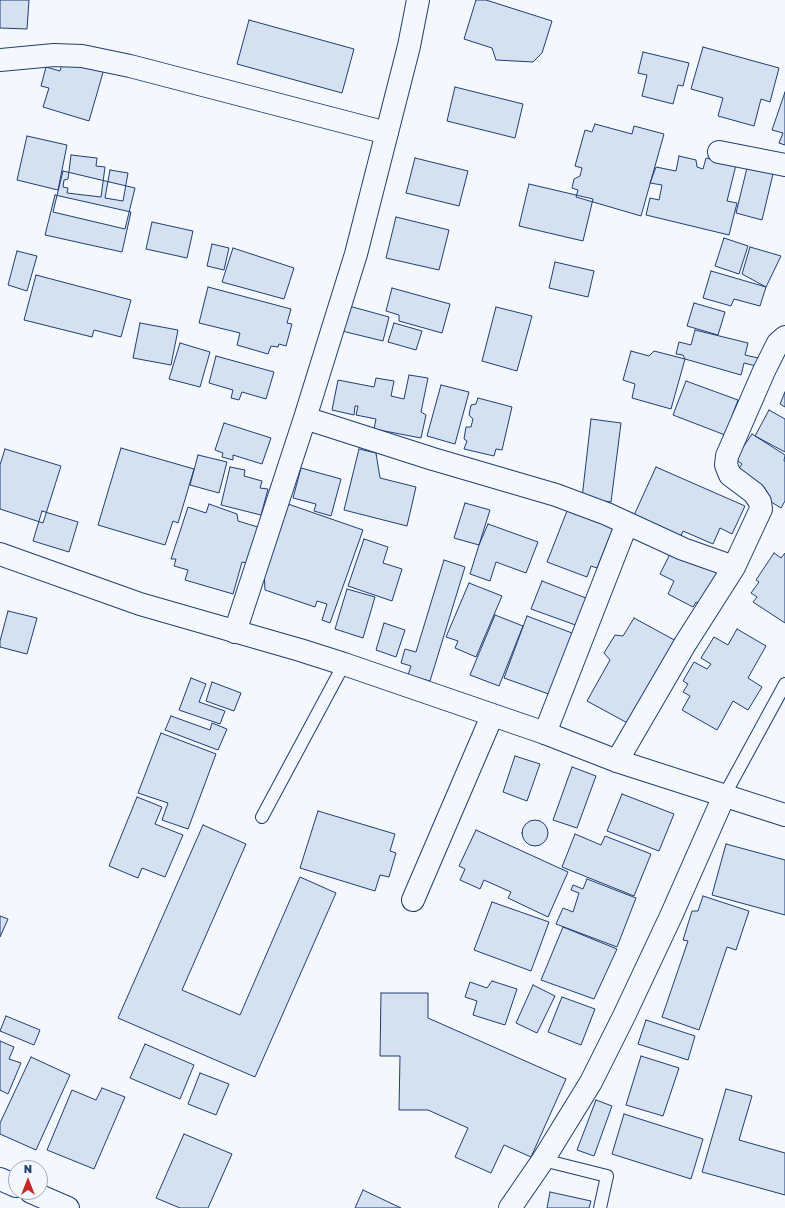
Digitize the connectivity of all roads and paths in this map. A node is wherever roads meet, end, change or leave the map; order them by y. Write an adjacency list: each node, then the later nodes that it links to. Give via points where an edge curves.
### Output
1 (418, 0): 3 (street)
2 (0, 60): 3 (street, via 54,54 82,56 130,66)
3 (387, 133): 7 (street, via 356,254)
4 (719, 152): 5 (street)
5 (785, 165)
6 (785, 337): 10 (street, via 778,343 764,371 727,456 726,465 730,475 754,493 761,509)
7 (305, 418): 8 (street, via 556,495); 11 (street)
8 (627, 523): 10 (street, via 683,549); 15 (street)
9 (0, 554): 11 (street, via 140,604)
10 (734, 567): 16 (street, via 681,650)
11 (235, 632): 12 (street)
12 (344, 664): 14 (street); 19 (lane)
13 (785, 684): 17 (lane)
14 (492, 716): 15 (street); 20 (street)
15 (545, 733): 16 (street)
16 (617, 761): 17 (street)
17 (724, 796): 18 (street); 21 (street, via 671,916 604,1056)
18 (785, 815)
19 (262, 817)
20 (414, 900)
21 (543, 1160): 24 (street); 25 (lane, via 607,1176)
22 (48, 1199): 23 (street)
23 (68, 1208)
24 (510, 1208)
25 (600, 1208)

